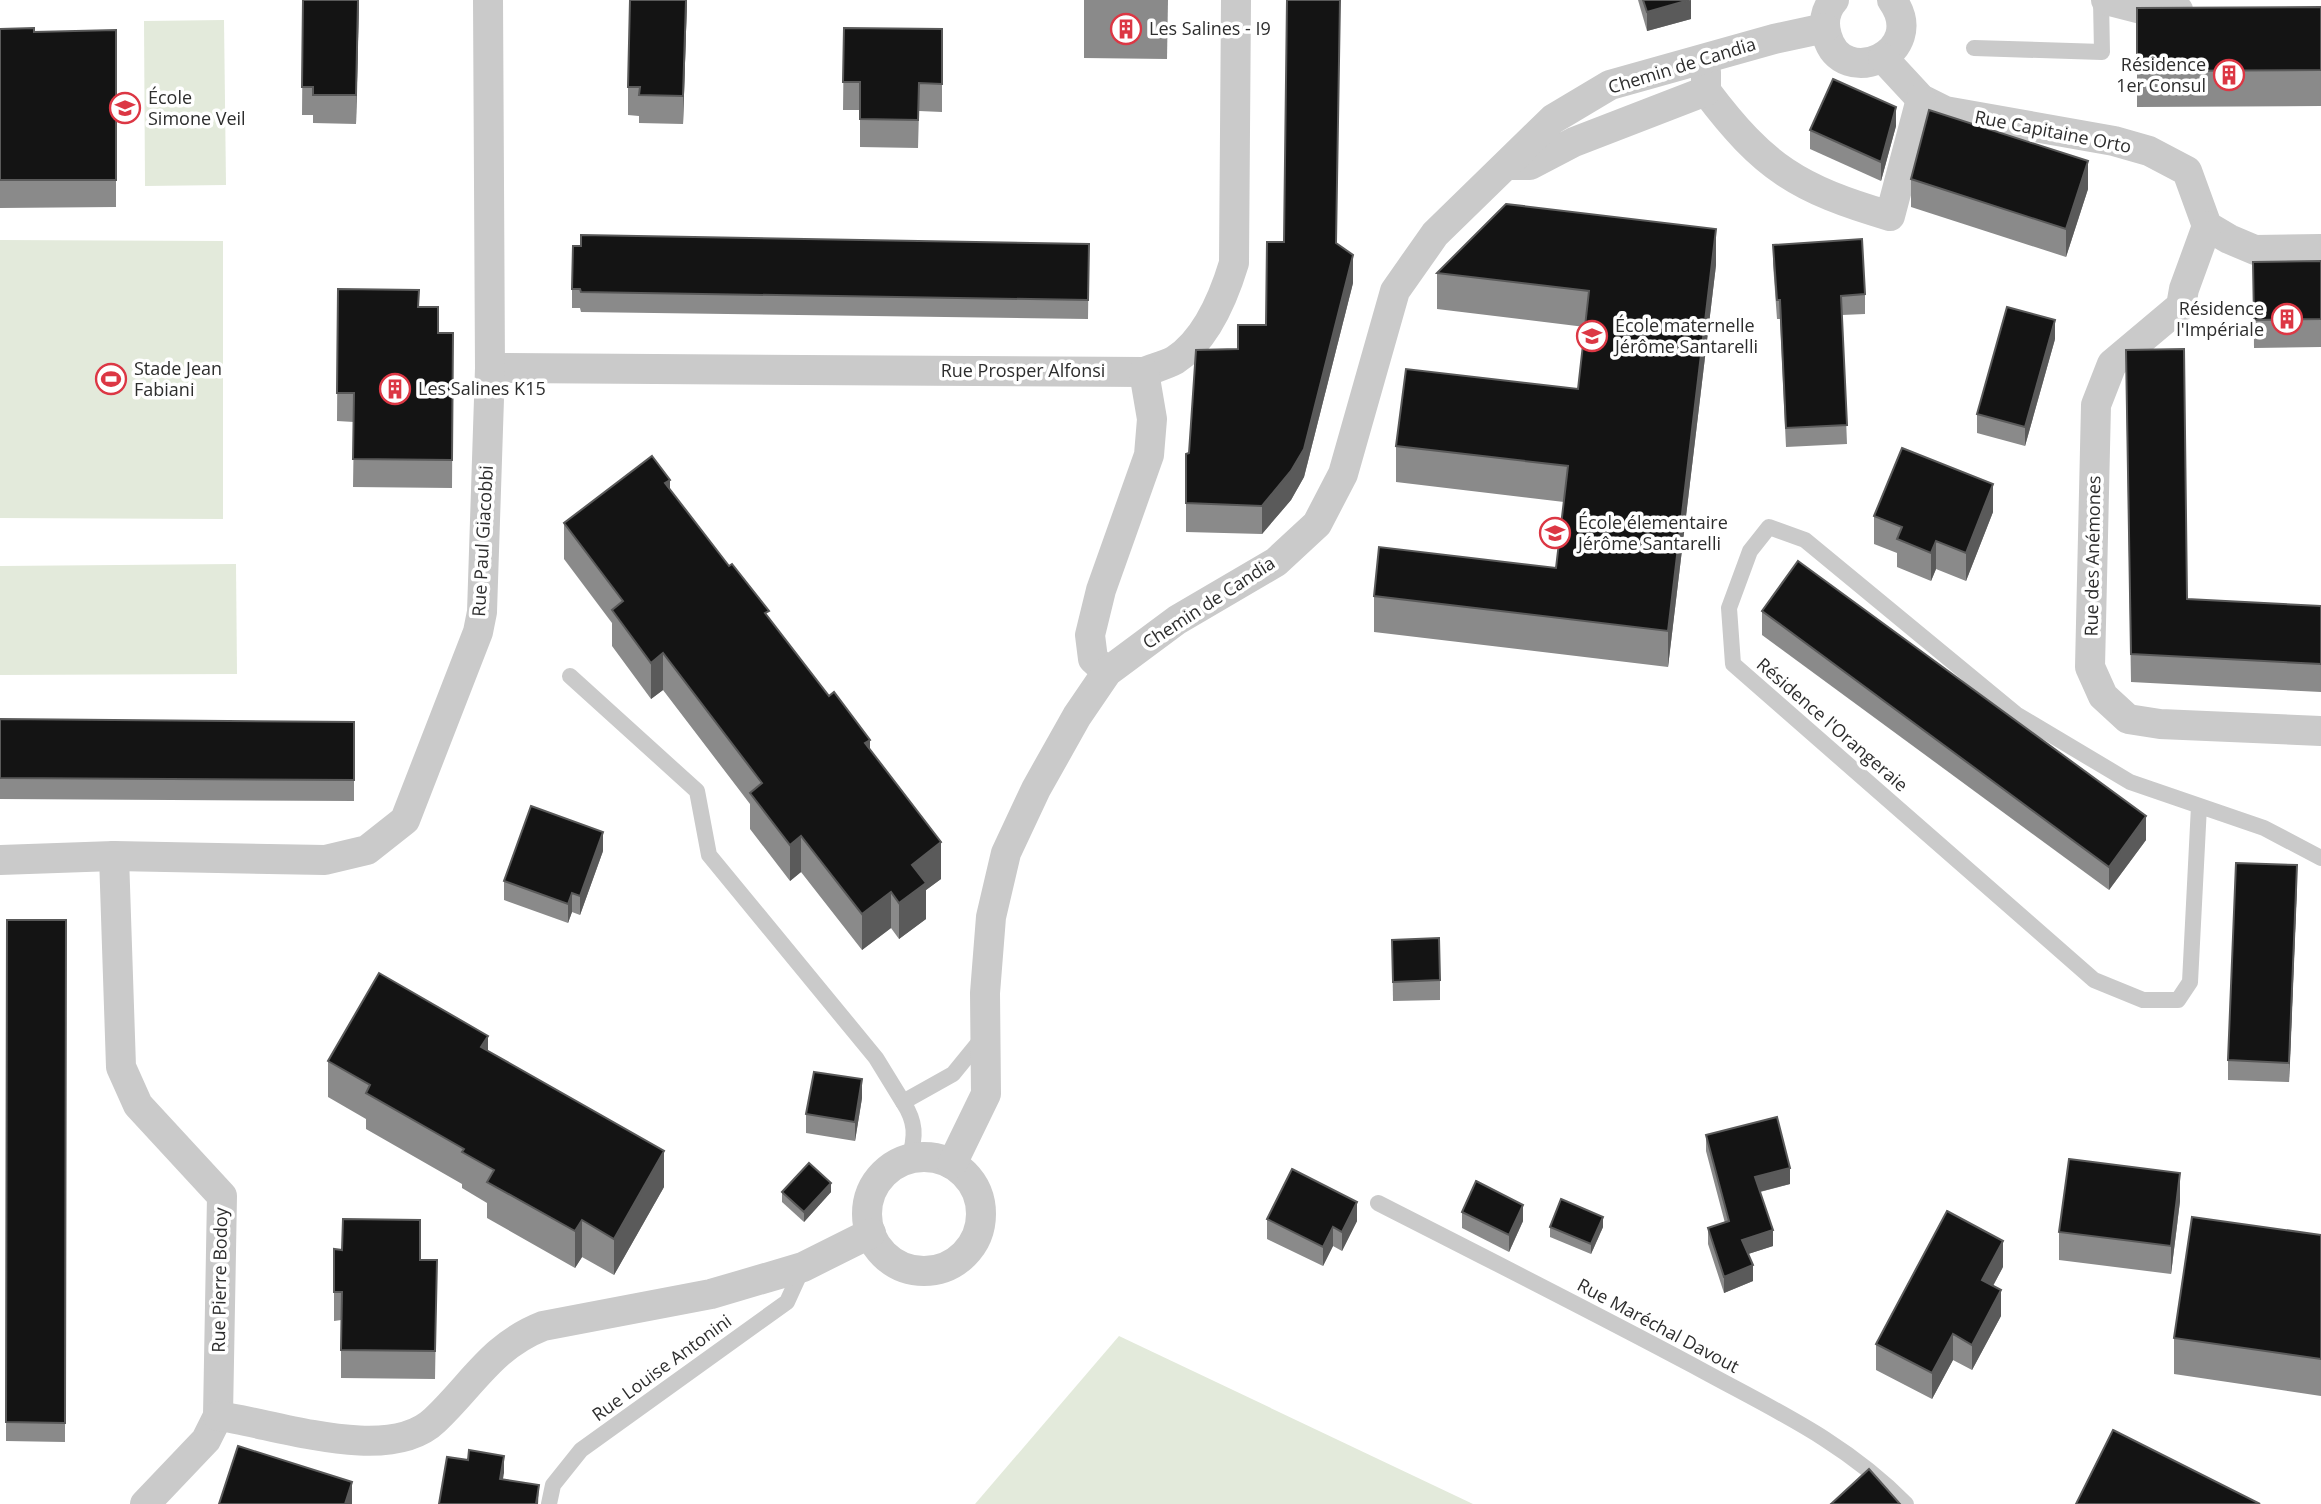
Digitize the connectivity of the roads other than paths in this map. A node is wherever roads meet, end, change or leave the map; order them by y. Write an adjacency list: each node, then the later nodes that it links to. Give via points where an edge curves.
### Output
1 (488, 0): 16 (street, Rue Paul Giacobbi)
2 (1236, 0): 17 (street, Rue Prosper Alfonsi, via 1234,263 1205,329 1176,359)
3 (1834, 0): 7 (street, via 1825,16)
4 (1892, 0): 10 (street, via 1900,12 1900,38)
5 (2104, 0): 6 (street, via 2145,10); 8 (lane, via 2102,52)
6 (2199, 11)
7 (1825, 28): 9 (street, Chemin de Candia); 10 (street, via 1835,52 1846,60 1871,63)
8 (1974, 48)
9 (1707, 58): 11 (street); 13 (street, Chemin de Candia, via 1610,85 1553,119)
10 (1883, 58): 12 (street, Rue Capitaine Orto)
11 (1706, 91): 12 (street, via 1739,136 1786,176 1843,202 1890,216); 13 (street, via 1574,142 1530,165)
12 (1921, 99): 14 (street, Rue Capitaine Orto, via 1945,111 2149,151 2187,171)
13 (1507, 165): 18 (street, Chemin de Candia, via 1435,234 1395,291 1343,474 1317,524 1276,562 1177,621)
14 (2207, 226): 15 (street, via 2255,250); 20 (street, Rue des Anémones, via 2181,306 2112,364 2096,405 2090,667 2103,696 2128,719)
15 (2321, 249)
16 (489, 368): 17 (street, Rue Prosper Alfonsi); 22 (street, Rue Paul Giacobbi, via 482,612 405,820 367,850 325,860)
17 (1144, 372): 18 (street, via 1152,419 1149,455 1101,590 1090,635 1093,659)
18 (1107, 672): 25 (street, Chemin de Candia, via 1036,789 1006,853 991,917)
19 (570, 676): 26 (lane, via 697,791 709,855 876,1059)
20 (2321, 731)
21 (2199, 806): 21 (lane, Résidence l'Orangeraie, via 2130,782 2017,714 1805,540 1769,527 1750,551 1730,608 1733,664 2094,980 2143,1000 2178,1000 2190,982); 23 (lane, Résidence l'Orangeraie, via 2264,828)
22 (114, 856): 24 (street, Rue Paul Giacobbi); 32 (street, Rue Pierre Bodoy, via 121,1067 138,1105 222,1196)
23 (2321, 858)
24 (0, 860)
25 (986, 1034): 26 (lane, via 953,1074); 28 (street, Chemin de Candia, via 986,1094)
26 (903, 1102): 27 (lane, via 913,1117 915,1138)
27 (909, 1159): 28 (street, via 924,1157); 30 (street, via 888,1170 877,1183 868,1208)
28 (952, 1164): 30 (street, via 977,1191 982,1209 974,1244 961,1258 928,1271 909,1269 879,1249)
29 (1378, 1203): 35 (lane, Rue Maréchal Davout, via 1836,1443)
30 (871, 1233): 31 (street)
31 (803, 1267): 32 (street, via 711,1294 543,1326 518,1336 434,1422 411,1436 353,1441); 34 (lane, Rue Louise Antonini, via 787,1302 581,1450 553,1485)
32 (218, 1416): 33 (street, Rue Pierre Bodoy, via 206,1440)
33 (145, 1504)
34 (549, 1504)
35 (1906, 1504)

